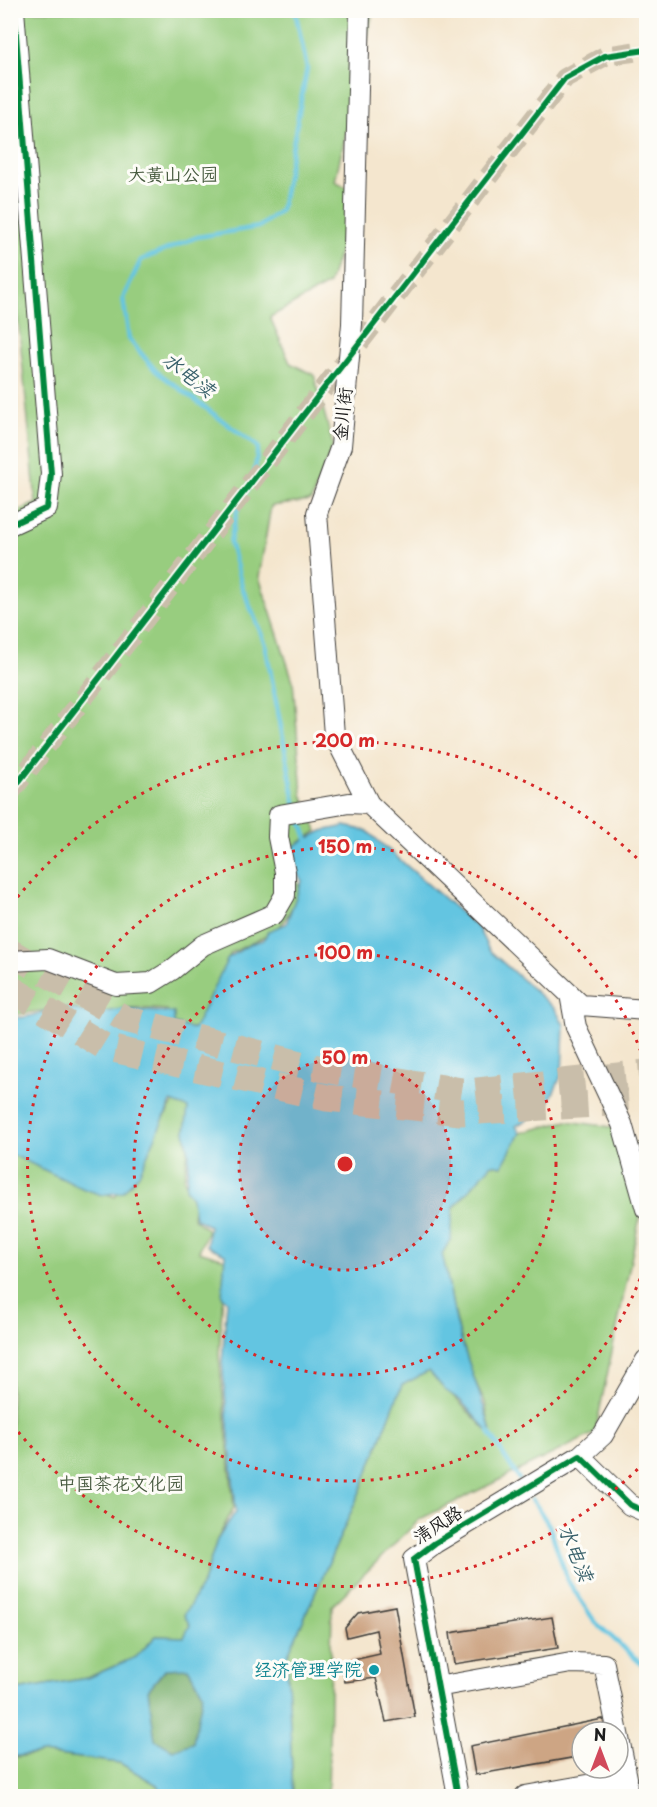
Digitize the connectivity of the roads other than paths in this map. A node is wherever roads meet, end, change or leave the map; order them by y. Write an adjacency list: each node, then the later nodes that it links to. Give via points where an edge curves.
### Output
1 (360, 10): 4 (street, 金川街, via 352,324 341,446 318,513 334,735)
2 (13, 18): 3 (street, via 51,474 47,508)
3 (10, 525)
4 (369, 804): 5 (street, via 349,803 279,815 285,895 274,914 203,945 151,983 116,985 48,959); 6 (street, 金川街)
5 (10, 961)
6 (570, 994): 7 (street, 金川街, via 581,1005); 8 (street, via 576,1027 622,1124)
7 (646, 1010)
8 (646, 1209)
9 (646, 1360): 10 (street, via 603,1435)
10 (580, 1456): 11 (street, via 630,1505); 12 (street, 清风路, via 414,1559)
11 (646, 1512)
12 (437, 1687): 13 (street, via 571,1663 604,1664); 14 (street, 清风路)
13 (627, 1787): 15 (street)
14 (458, 1797)
15 (525, 1797)

